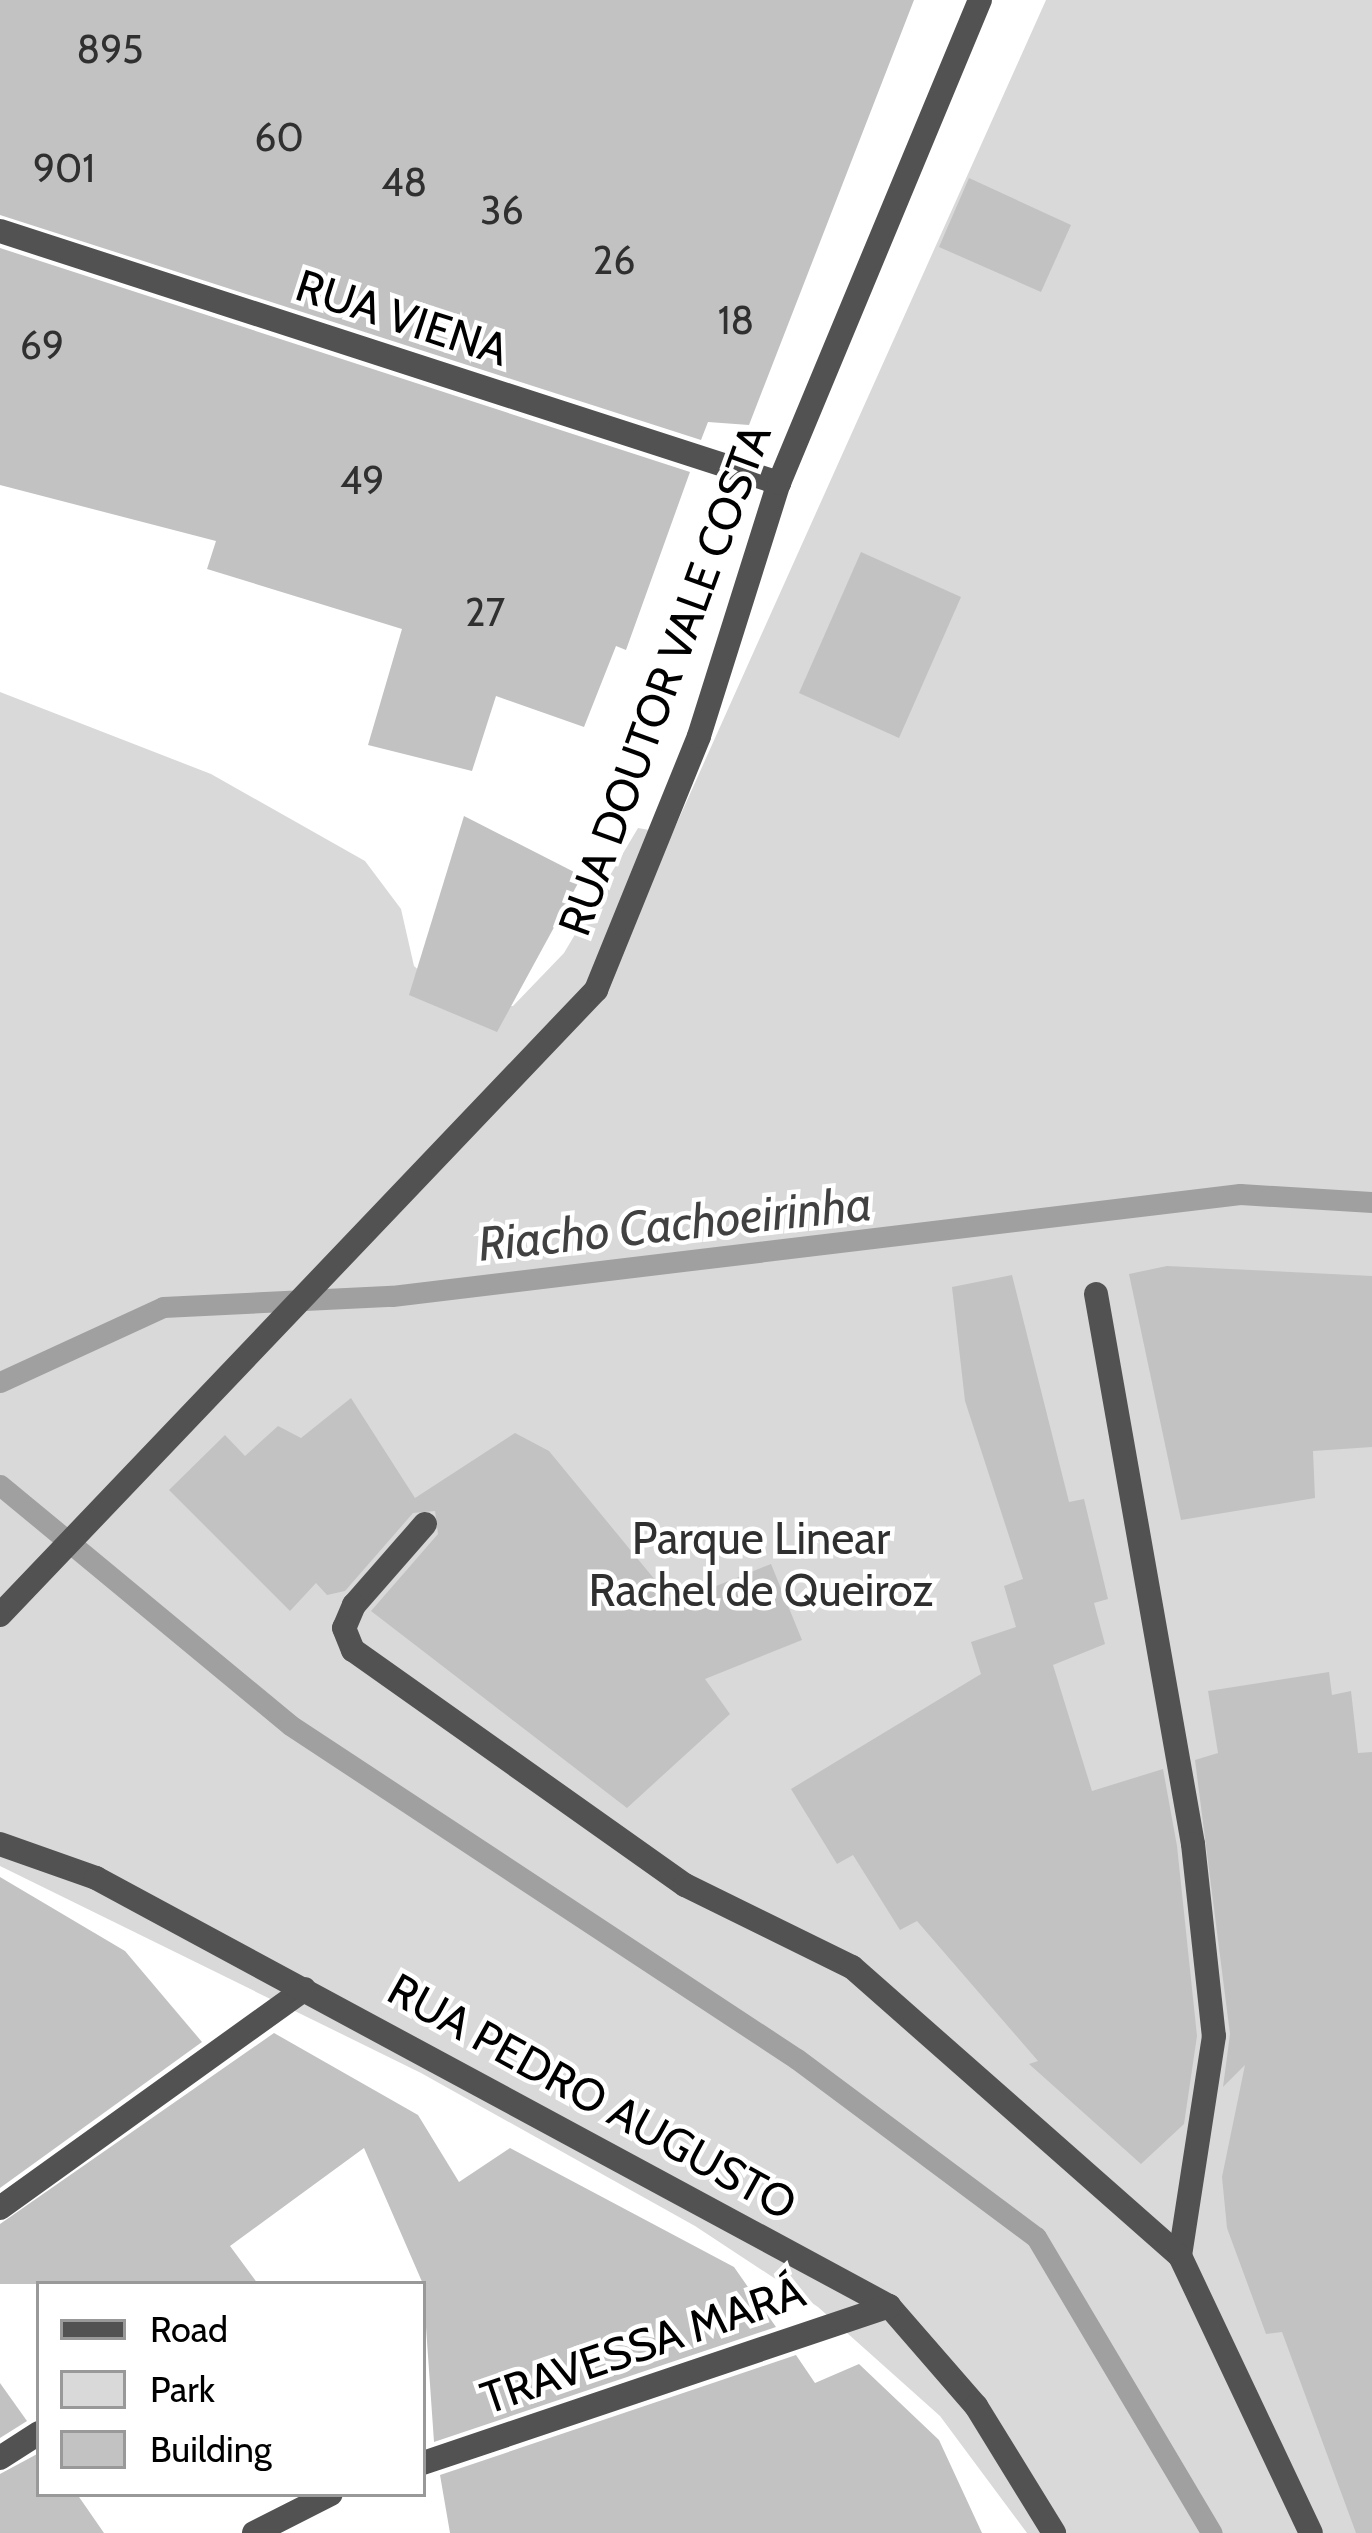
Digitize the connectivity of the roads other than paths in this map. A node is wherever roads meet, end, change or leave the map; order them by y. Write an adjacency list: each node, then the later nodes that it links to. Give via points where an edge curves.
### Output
1 (980, 0): 3 (street, RUA DOUTOR VALE COSTA)
2 (0, 231): 3 (street, RUA VIENA)
3 (778, 483): 6 (street, RUA DOUTOR VALE COSTA, via 699,736 596,990)
4 (1096, 1294): 10 (street, via 1193,1844 1214,2036)
5 (425, 1524): 10 (street, via 354,1605 344,1628 352,1650 685,1885 852,1967)
6 (0, 1616)
7 (0, 1844): 8 (street, RUA PEDRO AUGUSTO, via 96,1878)
8 (305, 1989): 9 (street); 11 (street, RUA PEDRO AUGUSTO)
9 (0, 2208)
10 (1180, 2256): 18 (street)
11 (890, 2306): 14 (street, TRAVESSA MARÁ); 17 (street, RUA PEDRO AUGUSTO, via 976,2406)
12 (36, 2435): 13 (street)
13 (0, 2458)
14 (426, 2462)
15 (325, 2497): 16 (street)
16 (254, 2533)
17 (1054, 2533)
18 (1311, 2533)

